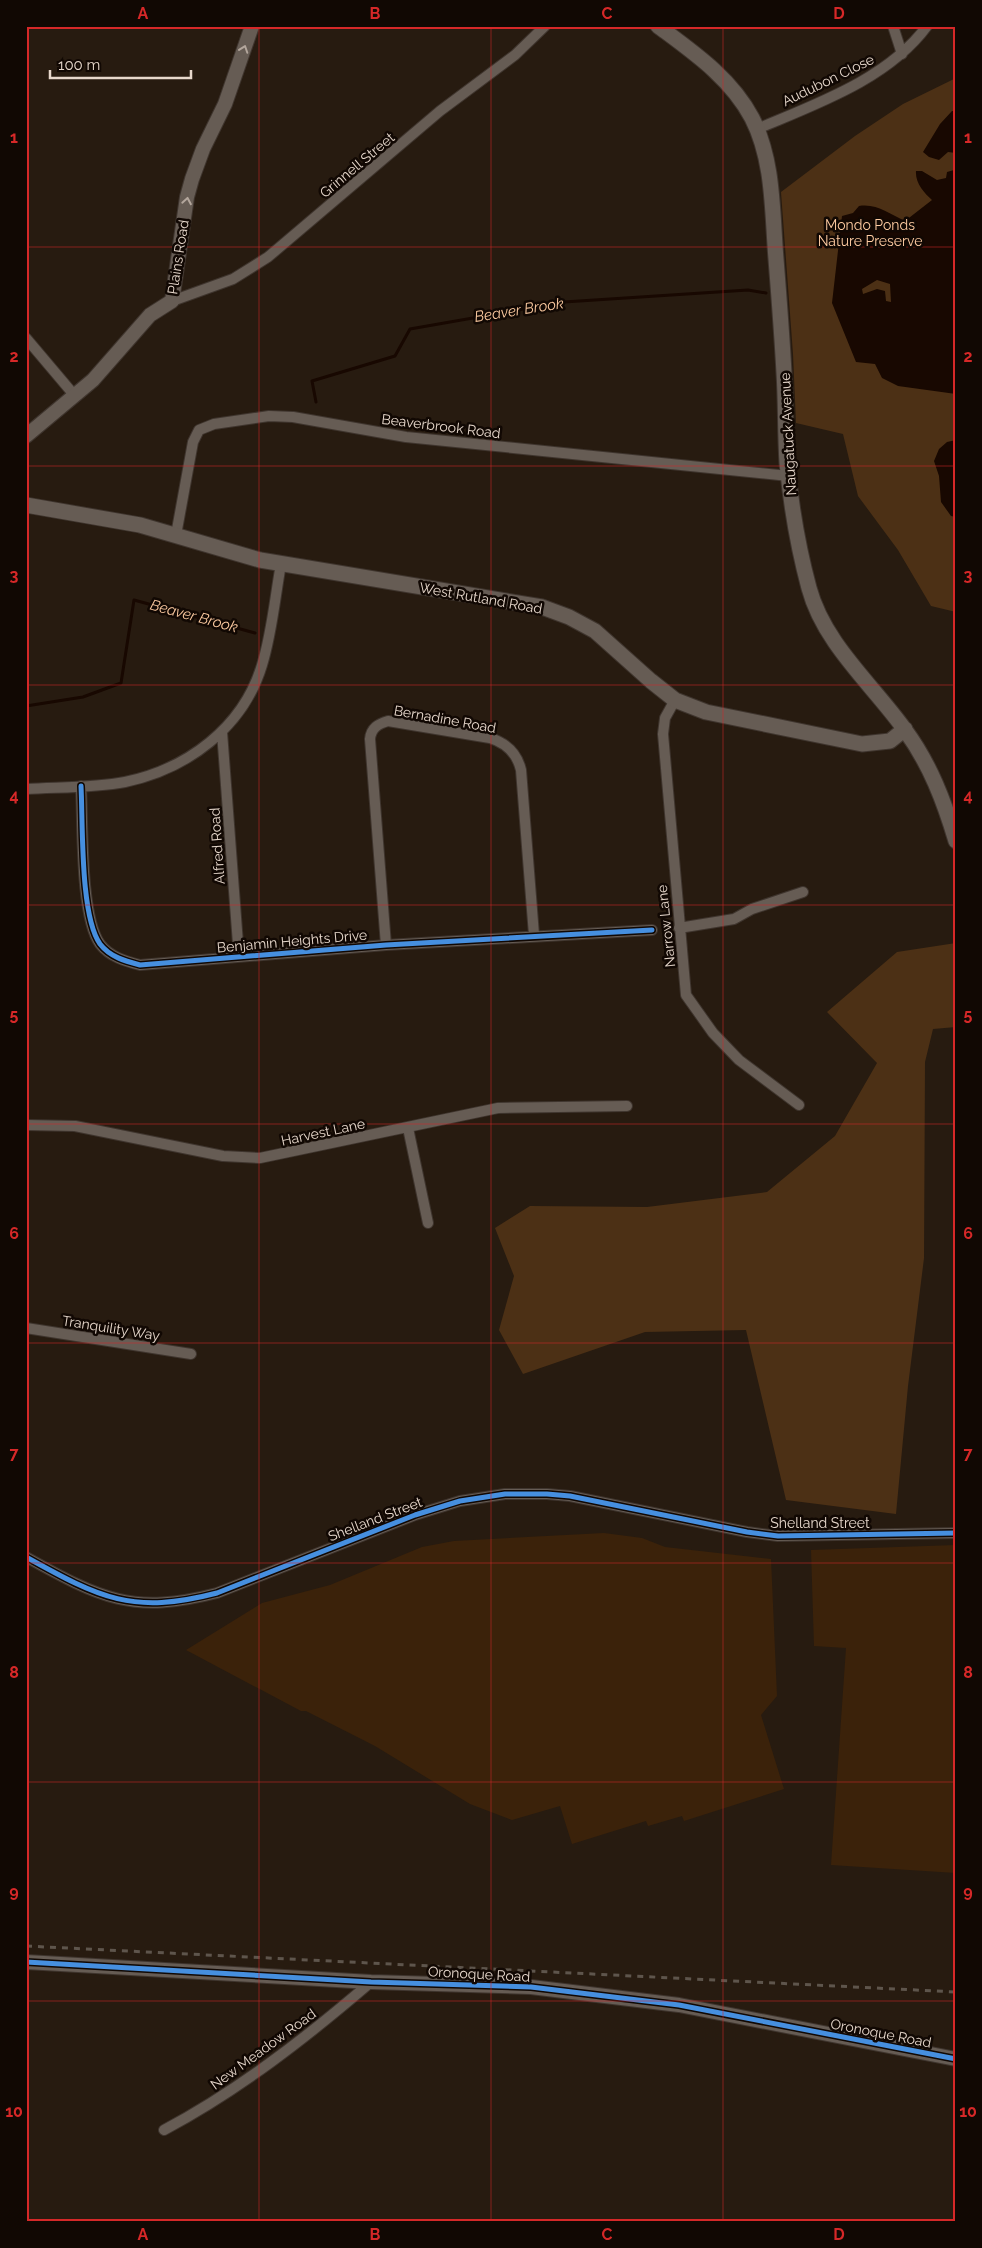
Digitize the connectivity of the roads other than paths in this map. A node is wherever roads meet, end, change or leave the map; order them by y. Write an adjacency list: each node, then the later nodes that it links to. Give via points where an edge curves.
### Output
1 (252, 26): 8 (street, Plains Road, one-way to 1, via 192,178 225,104)
2 (545, 26): 8 (street, Grinnell Street, via 515,55 440,111 268,257 233,279)
3 (658, 26): 7 (main road, Naugatuck Avenue, via 721,78 743,103)
4 (893, 26): 6 (street)
5 (927, 26): 6 (street, Audubon Close)
6 (902, 54): 7 (street, Audubon Close, via 862,81)
7 (757, 129): 12 (main road, Naugatuck Avenue, via 768,161 771,190)
8 (172, 301): 10 (street, Plains Road, via 150,315 104,370)
9 (26, 338): 10 (street)
10 (75, 396): 11 (street, Plains Road)
11 (26, 436)
12 (789, 476): 14 (street, Beaverbrook Road, via 406,437 293,417 269,416 214,424 199,430 193,442); 17 (main road, Naugatuck Avenue, via 798,541 818,612)
13 (26, 505): 14 (main road, West Rutland Road, via 140,525)
14 (176, 535): 15 (main road, West Rutland Road, via 231,553)
15 (281, 564): 16 (main road, West Rutland Road, via 557,612 596,631); 18 (street, via 262,665 240,711)
16 (675, 700): 17 (main road, West Rutland Road, via 706,712 853,743 882,743 893,739); 23 (street, Narrow Lane, via 665,718 663,734)
17 (904, 729): 21 (main road, Naugatuck Avenue, via 935,781)
18 (222, 732): 19 (street, via 198,752 152,774 124,782); 27 (street, Alfred Road)
19 (81, 786): 20 (street); 27 (street, Benjamin Heights Drive, via 88,906 92,927 101,945 112,955 140,965)
20 (26, 789)
21 (956, 841)
22 (803, 892): 23 (street, via 752,909 734,919)
23 (679, 928): 28 (street, Narrow Lane, via 686,995 739,1060)
24 (652, 930): 25 (street, Benjamin Heights Drive)
25 (534, 935): 26 (street, Benjamin Heights Drive); 26 (street, Bernadine Road, via 521,770 512,752 490,738 388,722 370,733)
26 (386, 945): 27 (street, Benjamin Heights Drive)
27 (238, 957)
28 (799, 1105)
29 (627, 1106): 31 (street, Harvest Lane, via 498,1108)
30 (26, 1125): 31 (street, Harvest Lane, via 75,1126 223,1156 249,1158)
31 (408, 1128): 32 (street)
32 (428, 1223)
33 (26, 1328): 34 (street, Tranquility Way)
34 (191, 1354)
35 (956, 1532): 36 (street, Shelland Street, via 778,1536 579,1498 525,1493 485,1496 440,1507 217,1593 181,1601 148,1604 98,1594)
36 (26, 1557)
37 (26, 1962): 38 (street, Oronoque Road)
38 (371, 1982): 39 (street, Oronoque Road, via 531,1987 679,2005); 40 (street, New Meadow Road, via 261,2068)
39 (956, 2059)
40 (164, 2130)

